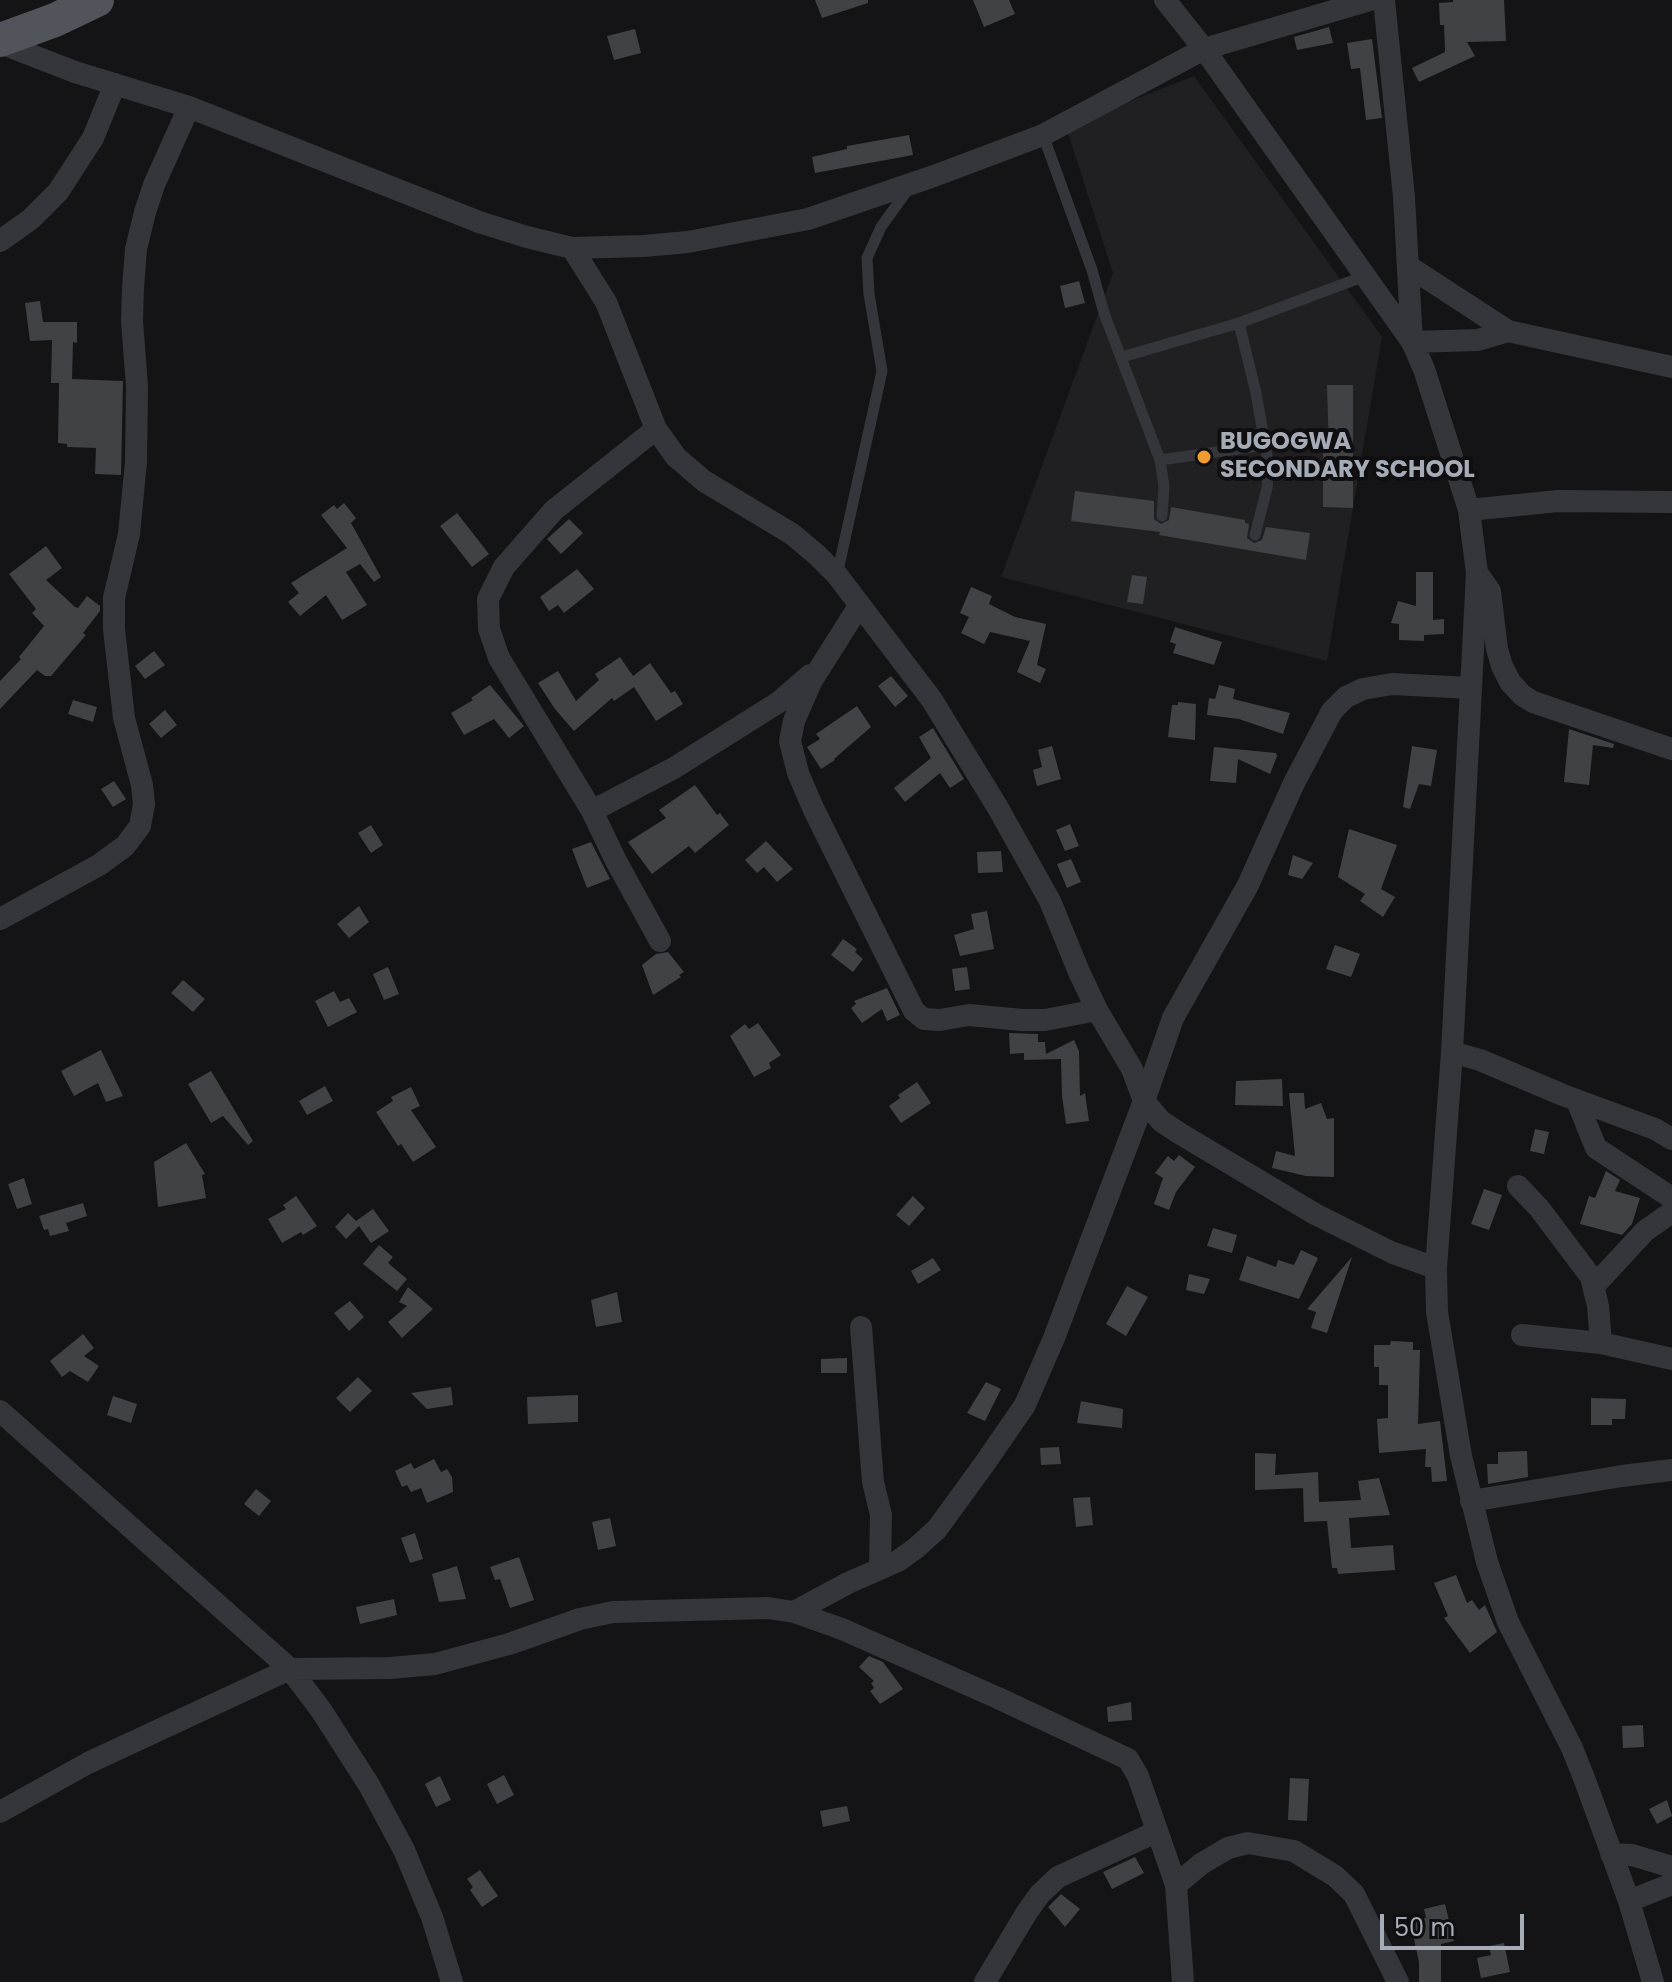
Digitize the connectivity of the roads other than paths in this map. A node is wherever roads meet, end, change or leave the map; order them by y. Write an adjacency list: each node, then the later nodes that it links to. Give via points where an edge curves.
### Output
1 (97, 0): 5 (main road)
2 (1165, 0): 6 (street)
3 (1370, 0): 6 (street)
4 (1384, 0): 13 (street)
5 (0, 42): 7 (street)
6 (1204, 49): 9 (street); 14 (street)
7 (115, 84): 8 (street); 11 (street, via 93,138 58,192)
8 (189, 107): 12 (street, via 479,222); 34 (street, via 145,212 133,288 136,462 129,534 114,598 114,629 124,718 142,785 140,826 125,846 99,865)
9 (1043, 135): 10 (street); 18 (lane)
10 (911, 184): 12 (street, via 808,219 755,230 644,246); 28 (lane, via 867,258 882,371)
11 (0, 241)
12 (572, 248): 20 (street, via 619,329)
13 (1408, 266): 16 (street); 17 (street)
14 (1365, 276): 15 (lane); 17 (street)
15 (1239, 323): 18 (lane); 21 (lane)
16 (1508, 331): 17 (street, via 1478,340); 19 (street)
17 (1412, 342): 24 (street)
18 (1122, 357): 22 (lane)
19 (1672, 367)
20 (656, 429): 28 (street, via 676,457 704,481 792,534); 33 (street, via 554,510 504,567 488,599 489,629 499,658)
21 (1266, 445): 22 (lane); 26 (lane, via 1267,488)
22 (1160, 460): 25 (lane)
23 (1672, 502): 24 (street, via 1558,501)
24 (1469, 510): 27 (street)
25 (1162, 516)
26 (1255, 535)
27 (1477, 573): 31 (street); 32 (street, via 1490,591 1502,666 1522,695)
28 (837, 575): 29 (street)
29 (859, 606): 30 (street); 36 (street, via 932,700 984,785 1050,901)
30 (825, 660): 33 (street, via 779,702 674,768); 36 (street, via 794,721 791,752 820,823 918,1016 1034,1020)
31 (1471, 688): 37 (street); 38 (street, via 1377,686 1346,697 1332,711 1248,885 1173,1018)
32 (1672, 749)
33 (592, 811): 35 (street)
34 (0, 919)
35 (660, 941)
36 (1097, 1010): 38 (street, via 1132,1069)
37 (1452, 1052): 39 (street); 44 (street)
38 (1144, 1101): 44 (street, via 1179,1133 1315,1214); 53 (street, via 1025,1405 937,1529)
39 (1577, 1101): 40 (street); 42 (street, via 1596,1148)
40 (1672, 1139)
41 (1518, 1186): 45 (street)
42 (1672, 1198)
43 (1672, 1212): 45 (street, via 1645,1231)
44 (1436, 1268): 52 (street, via 1443,1360)
45 (1594, 1286): 48 (street)
46 (861, 1327): 53 (street, via 873,1482 881,1515)
47 (1522, 1335): 48 (street)
48 (1601, 1343): 49 (street)
49 (1672, 1359)
50 (0, 1411): 55 (street)
51 (1672, 1470): 52 (street)
52 (1471, 1501): 58 (street, via 1508,1622 1572,1748)
53 (880, 1569): 54 (street)
54 (794, 1612): 55 (street, via 613,1612 435,1664); 57 (street, via 1118,1753 1133,1765)
55 (290, 1669): 56 (street, via 88,1763); 63 (street, via 369,1785 404,1850)
56 (0, 1812)
57 (1156, 1832): 61 (street); 64 (street, via 1058,1877 1027,1912)
58 (1611, 1854): 59 (street); 62 (street)
59 (1672, 1867)
60 (1672, 1884): 62 (street)
61 (1176, 1885): 65 (street); 66 (street, via 1228,1848 1248,1843 1294,1851 1354,1894)
62 (1629, 1901): 67 (street)
63 (452, 1982)
64 (985, 1982)
65 (1183, 1982)
66 (1398, 1982)
67 (1653, 1982)

